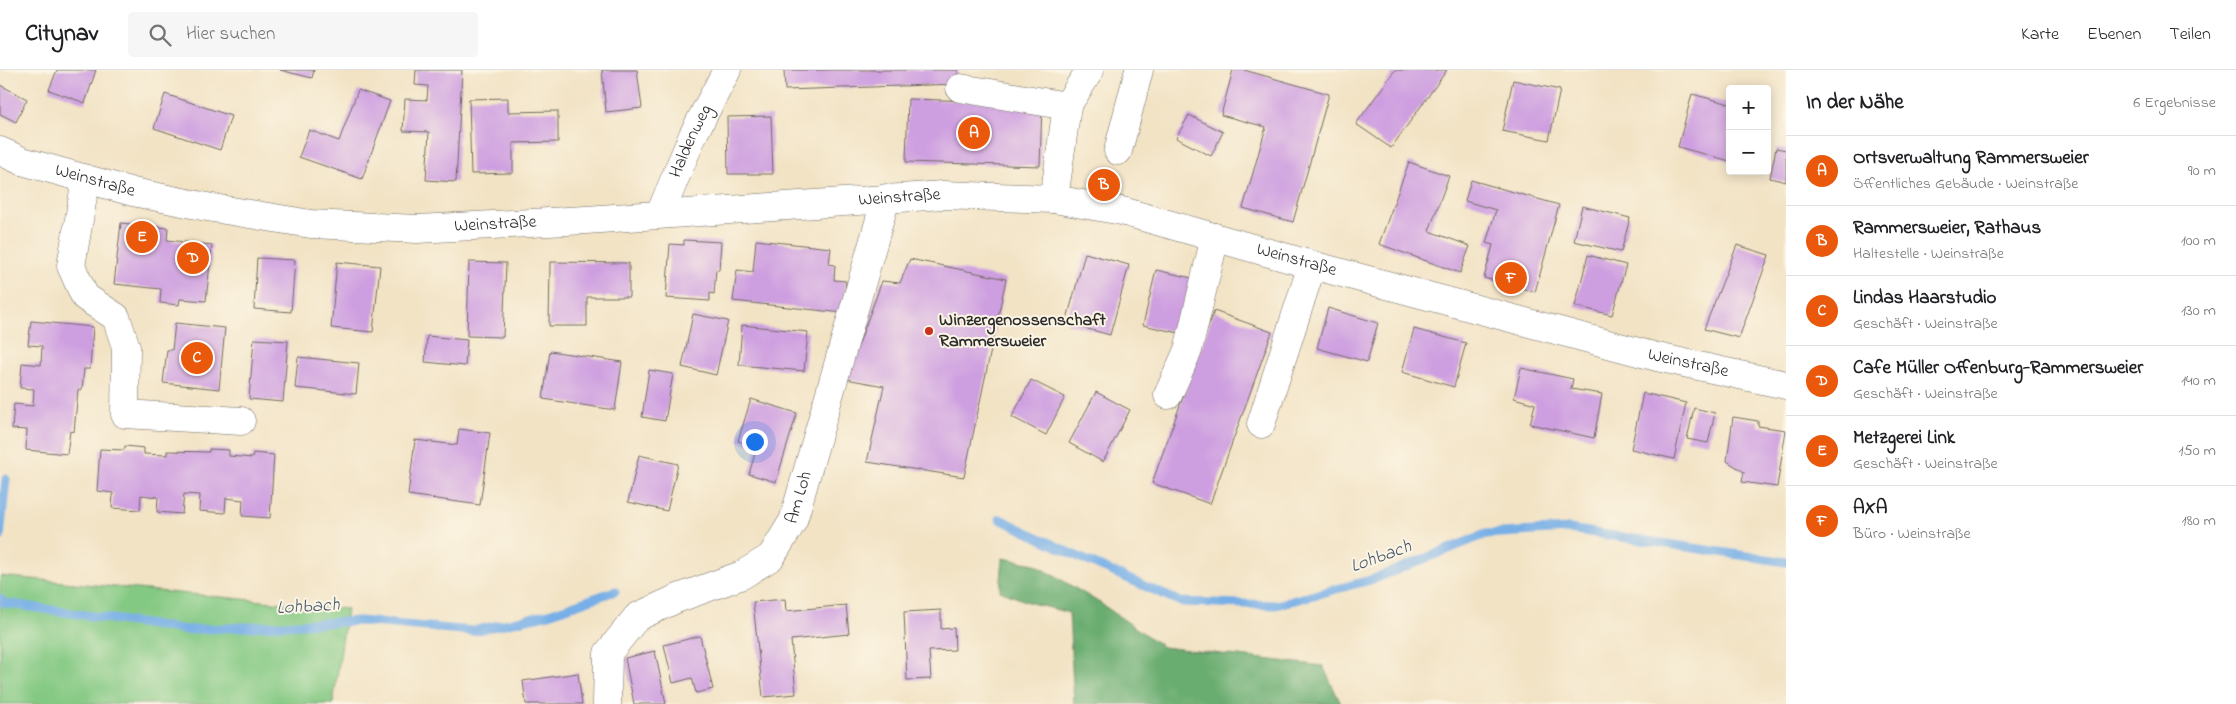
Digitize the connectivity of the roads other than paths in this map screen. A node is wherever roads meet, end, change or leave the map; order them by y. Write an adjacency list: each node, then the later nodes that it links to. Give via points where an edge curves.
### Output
1 (727, 70): 11 (street, Haldenweg, via 693,135)
2 (1090, 70): 5 (street)
3 (1138, 70): 7 (street)
4 (960, 88): 5 (street)
5 (1067, 106): 10 (street)
6 (0, 150): 8 (street, Weinstraße, via 22,161)
7 (1118, 151)
8 (86, 179): 11 (street, Weinstraße, via 207,208 311,224 417,229); 16 (street, via 71,266 85,297 116,317 126,347 125,414)
9 (886, 198): 10 (street, Weinstraße, via 943,195); 11 (street, Weinstraße); 18 (street, Am Loh, via 794,521 771,557 742,576 637,616 608,653)
10 (1054, 200): 12 (street, Weinstraße, via 1122,211)
11 (660, 214)
12 (1215, 237): 13 (street, Weinstraße); 15 (street, via 1188,350)
13 (1312, 265): 14 (street, Weinstraße, via 1657,357); 17 (street)
14 (1786, 385)
15 (1168, 395)
16 (241, 421)
17 (1261, 424)
18 (607, 704)

